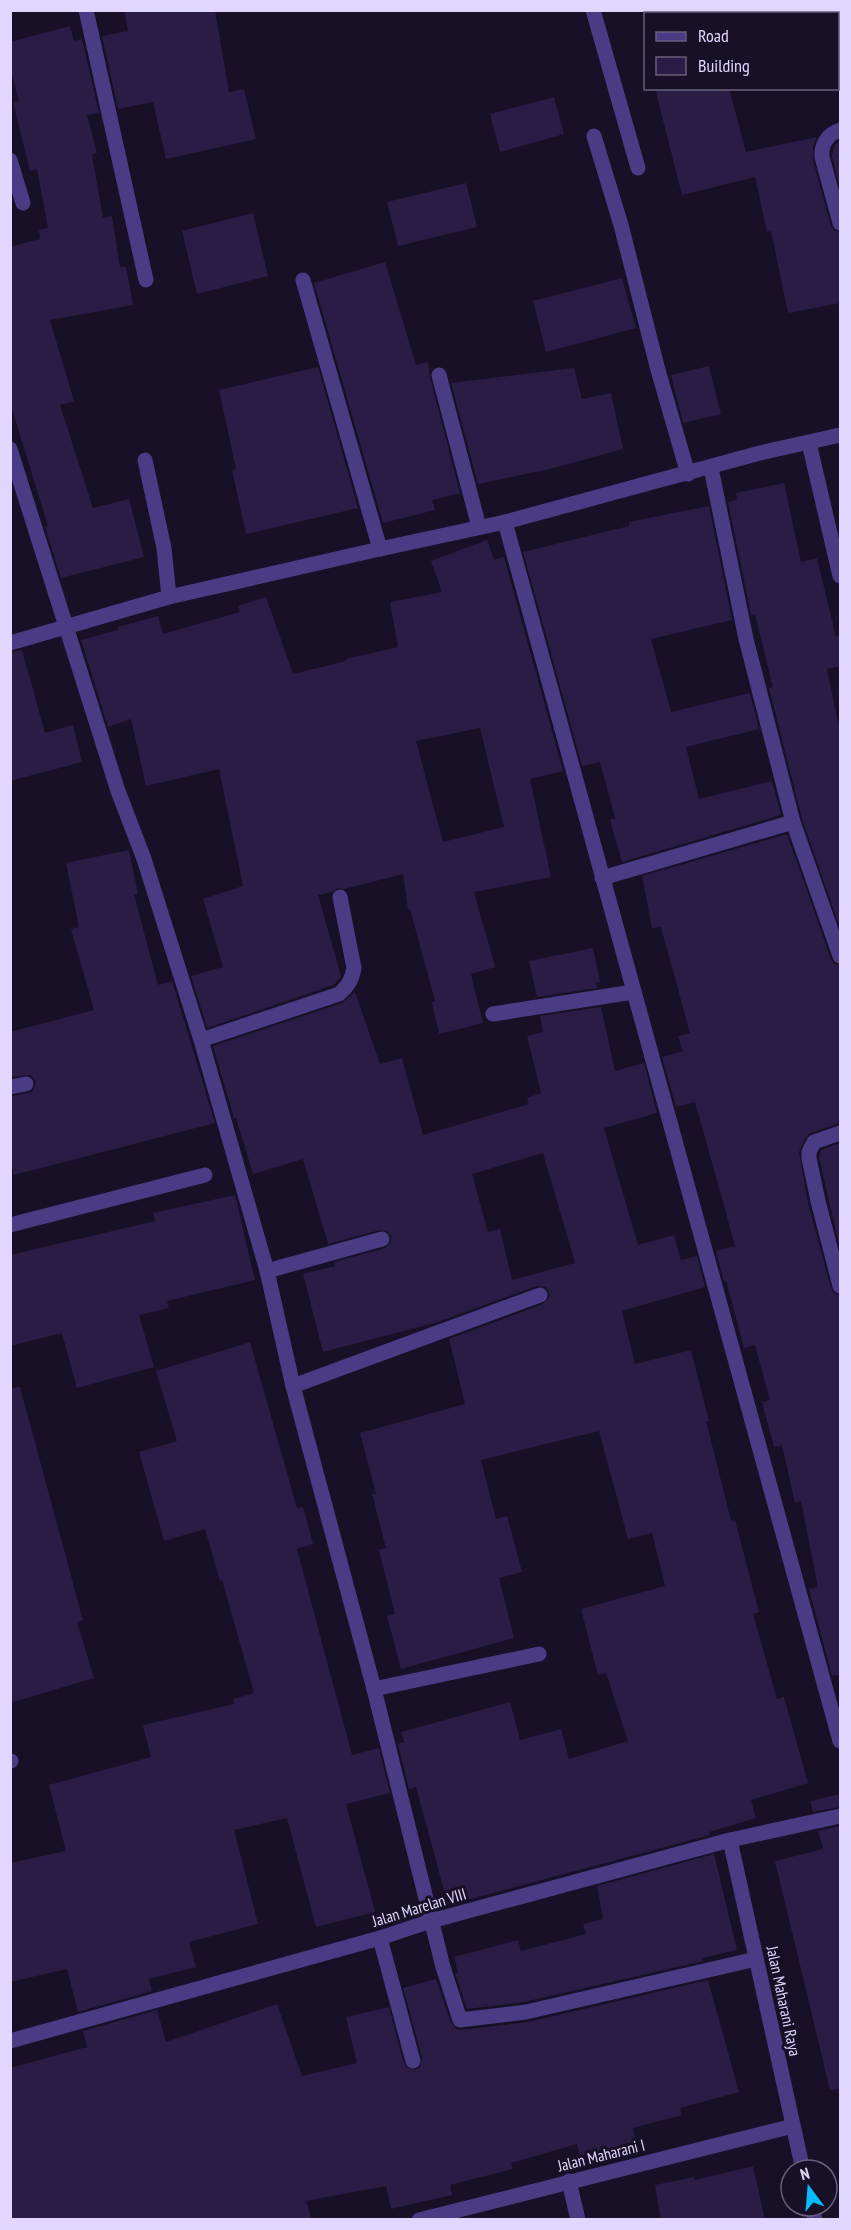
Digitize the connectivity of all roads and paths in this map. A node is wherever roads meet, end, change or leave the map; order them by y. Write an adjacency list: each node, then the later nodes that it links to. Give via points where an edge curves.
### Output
1 (86, 10): 9 (street)
2 (593, 10): 6 (street)
3 (840, 129): 8 (street, via 827,137 821,150)
4 (594, 136): 17 (street)
5 (10, 160): 7 (street)
6 (638, 168)
7 (22, 204)
8 (840, 223)
9 (146, 280)
10 (303, 280): 20 (street)
11 (439, 375): 19 (street)
12 (840, 435): 13 (street)
13 (809, 443): 16 (street); 21 (street)
14 (10, 449): 23 (street)
15 (145, 460): 22 (street, via 164,548)
16 (711, 468): 17 (street); 25 (street, via 746,639)
17 (688, 474): 18 (street)
18 (505, 522): 19 (street); 26 (street)
19 (479, 527): 20 (street)
20 (380, 549): 22 (street)
21 (840, 576)
22 (169, 597): 23 (street)
23 (66, 629): 24 (street); 31 (street)
24 (10, 643)
25 (793, 822): 26 (street); 28 (street)
26 (602, 878): 29 (street)
27 (340, 897): 31 (street, via 354,968 347,986 339,994)
28 (840, 956)
29 (633, 993): 30 (street); 44 (street)
30 (493, 1014)
31 (201, 1040): 38 (street)
32 (26, 1084): 33 (street)
33 (10, 1088)
34 (840, 1133): 39 (street, via 814,1142 809,1152)
35 (205, 1175): 36 (street)
36 (10, 1225)
37 (382, 1239): 38 (street)
38 (267, 1271): 41 (street)
39 (840, 1286)
40 (540, 1295): 41 (street)
41 (293, 1386): 43 (street)
42 (539, 1654): 43 (street)
43 (374, 1689): 47 (street)
44 (840, 1741)
45 (840, 1816): 46 (street, Jalan Marelan VIII)
46 (730, 1840): 47 (street, Jalan Marelan VIII); 49 (street, Jalan Maharani Raya)
47 (431, 1921): 48 (street, Jalan Marelan VIII); 49 (street, via 460,2020 526,2012)
48 (380, 1938): 50 (street, Jalan Marelan VIII); 51 (street)
49 (756, 1959): 52 (street, Jalan Maharani Raya)
50 (10, 2041)
51 (413, 2061)
52 (793, 2126): 53 (street, Jalan Maharani Raya); 54 (street, Jalan Maharani I)
53 (800, 2158)
54 (569, 2181): 55 (street, Jalan Maharani I); 56 (street)
55 (419, 2220)
56 (578, 2220)

